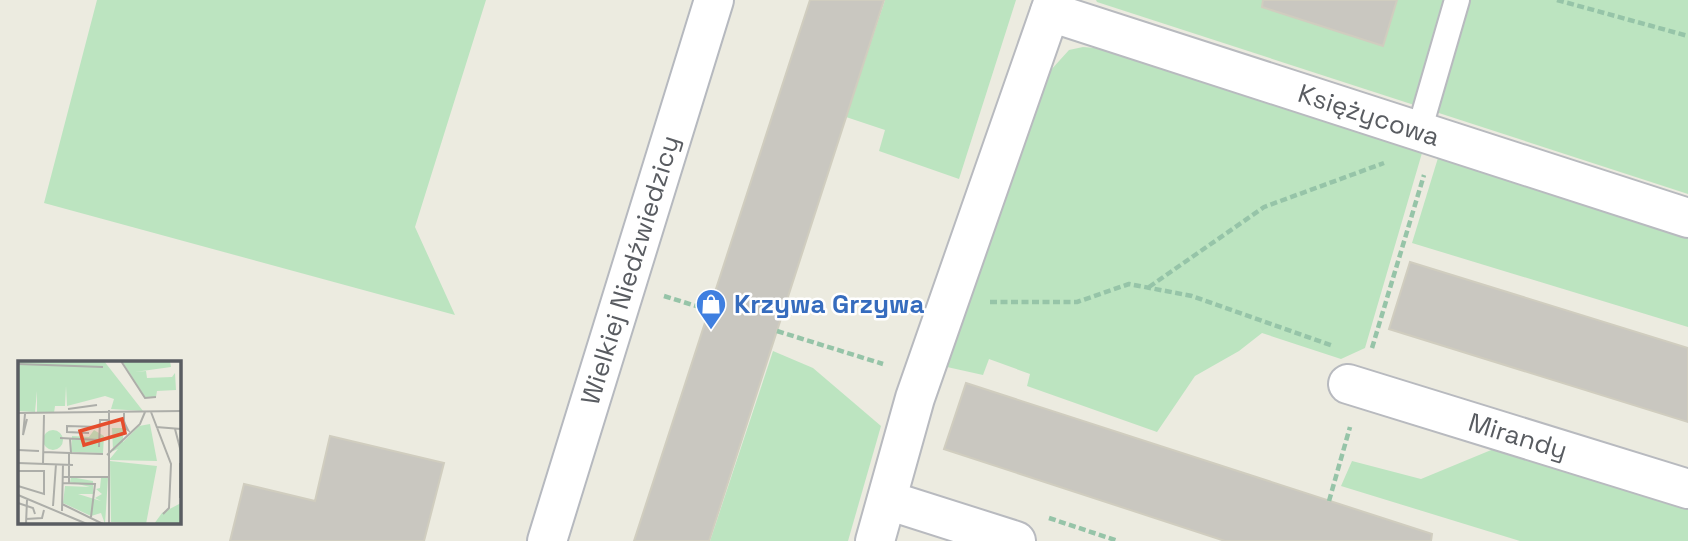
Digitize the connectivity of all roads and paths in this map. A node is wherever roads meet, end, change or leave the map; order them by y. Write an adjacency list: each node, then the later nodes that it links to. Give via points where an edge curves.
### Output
1 (714, 0): 15 (street, Wielkiej Niedźwiedzicy)
2 (1457, 0): 6 (lane)
3 (1557, 0): 5 (path)
4 (1052, 6): 6 (street, Księżycowa); 9 (street)
5 (1688, 36)
6 (1429, 138): 7 (street, Księżycowa); 8 (path, via 1264,207); 11 (path)
7 (1688, 218)
8 (1149, 288): 9 (path, via 1129,284 1077,302); 11 (path, via 1192,296)
9 (949, 302): 12 (street)
10 (777, 331): 12 (path)
11 (1354, 364): 13 (street, Mirandy)
12 (923, 376): 14 (street)
13 (1688, 489)
14 (887, 500): 16 (street); 17 (street)
15 (547, 541)
16 (875, 541)
17 (1016, 541)

